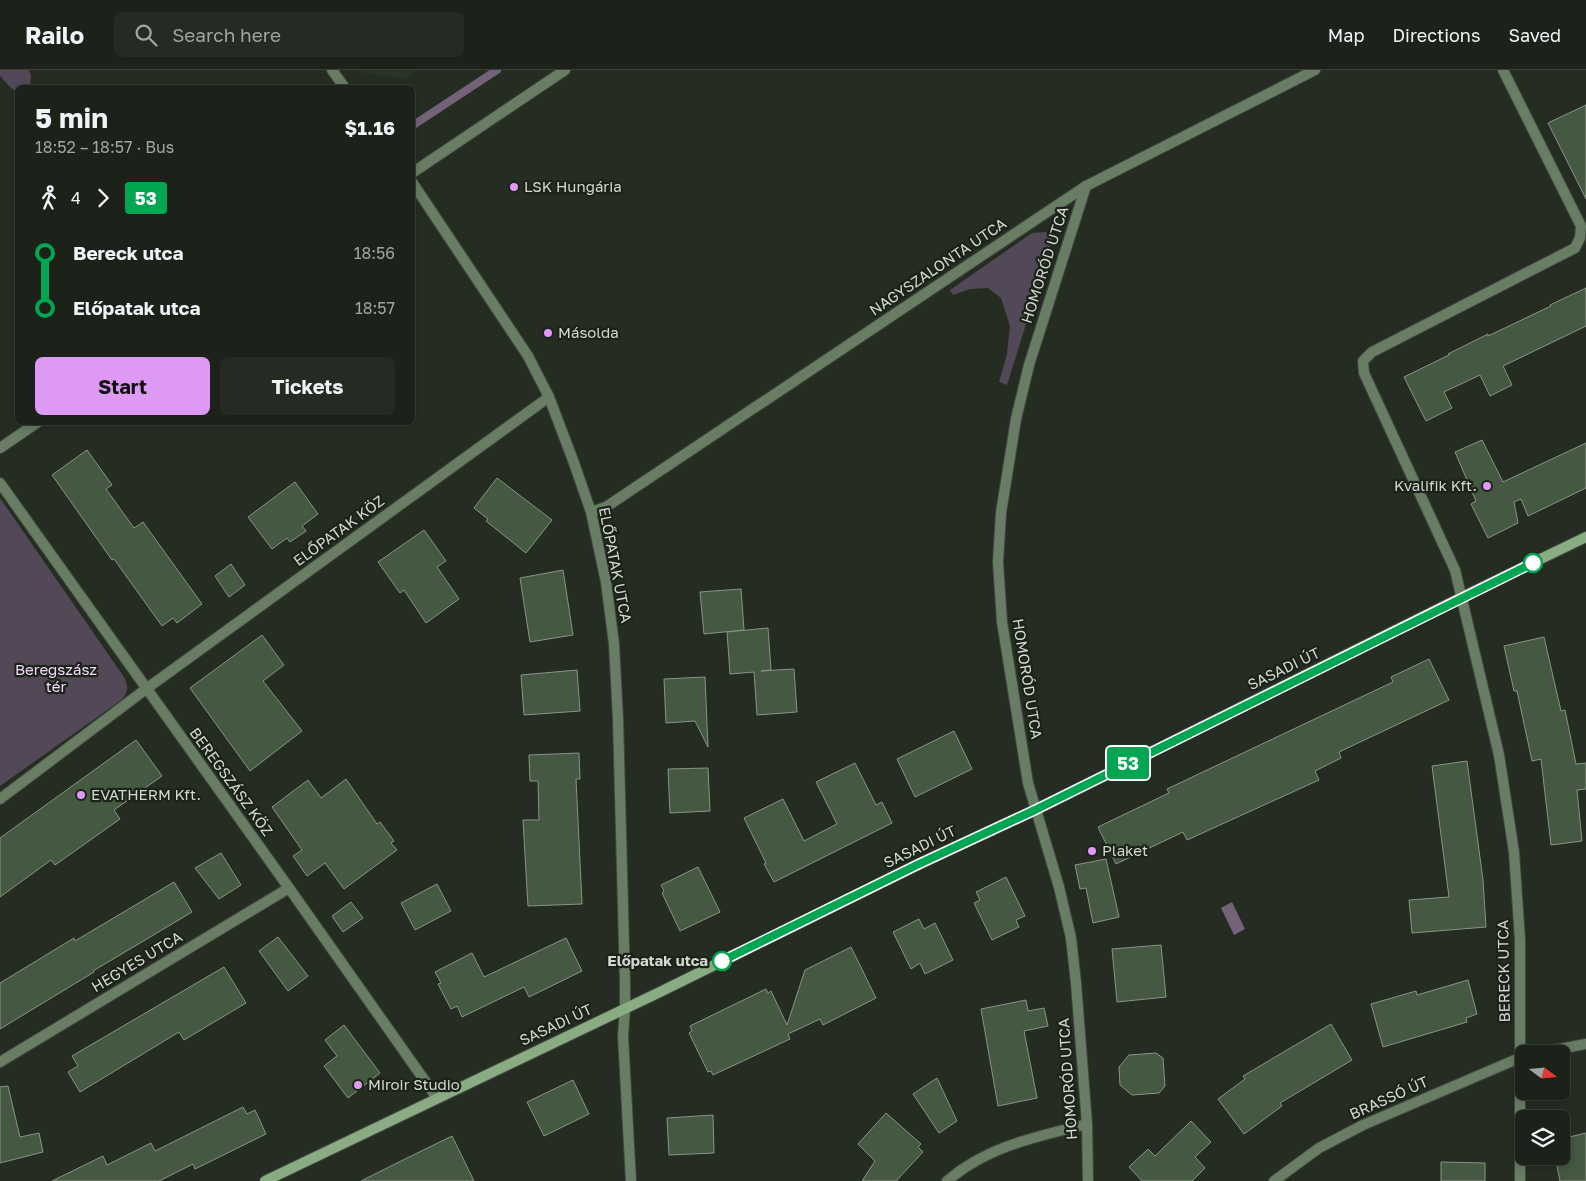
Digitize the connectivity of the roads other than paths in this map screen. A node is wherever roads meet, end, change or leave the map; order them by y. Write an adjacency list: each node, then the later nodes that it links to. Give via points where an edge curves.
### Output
1 (332, 70): 5 (street)
2 (565, 70): 6 (street)
3 (1316, 70): 8 (street, NAGYSZALONTA UTCA)
4 (1502, 70): 15 (street, BERECK UTCA, via 1581,226 1580,238 1575,248 1372,352 1363,361 1364,373 1455,570)
5 (343, 85)
6 (415, 171)
7 (415, 186): 9 (street, ELŐPATAK UTCA, via 528,356)
8 (1086, 186): 13 (street, NAGYSZALONTA UTCA, via 606,507); 18 (street, HOMORÓD UTCA, via 1028,365 1001,513 998,562 1002,622)
9 (549, 397): 13 (street, ELŐPATAK UTCA); 16 (street, ELŐPATAK KÖZ)
10 (34, 425): 11 (street)
11 (0, 448)
12 (0, 484): 16 (street, BEREGSZÁSZ KÖZ)
13 (591, 512): 20 (street, ELŐPATAK UTCA, via 606,582 614,644)
14 (1586, 537): 15 (street, SASADI ÚT)
15 (1462, 597): 18 (street, SASADI ÚT); 22 (street, BERECK UTCA, via 1499,755 1514,852)
16 (146, 689): 17 (street); 19 (street, BEREGSZÁSZ KÖZ)
17 (0, 799)
18 (1035, 810): 20 (street, SASADI ÚT); 28 (street, HOMORÓD UTCA, via 1060,887 1071,938)
19 (289, 888): 25 (street, HEGYES UTCA); 26 (street, BEREGSZÁSZ KÖZ)
20 (626, 1008): 26 (street, SASADI ÚT); 30 (street, ELŐPATAK UTCA, via 623,1036)
21 (1586, 1044): 23 (street)
22 (1522, 1045)
23 (1570, 1047)
24 (1515, 1059): 33 (street, BRASSÓ ÚT, via 1363,1125 1319,1148)
25 (0, 1062)
26 (437, 1098): 29 (street, SASADI ÚT)
27 (1521, 1100): 34 (street, BERECK UTCA)
28 (1087, 1124): 31 (street, via 1001,1148 974,1161); 32 (street, HOMORÓD UTCA)
29 (266, 1181)
30 (631, 1181)
31 (946, 1181)
32 (1088, 1181)
33 (1274, 1181)
34 (1520, 1181)

